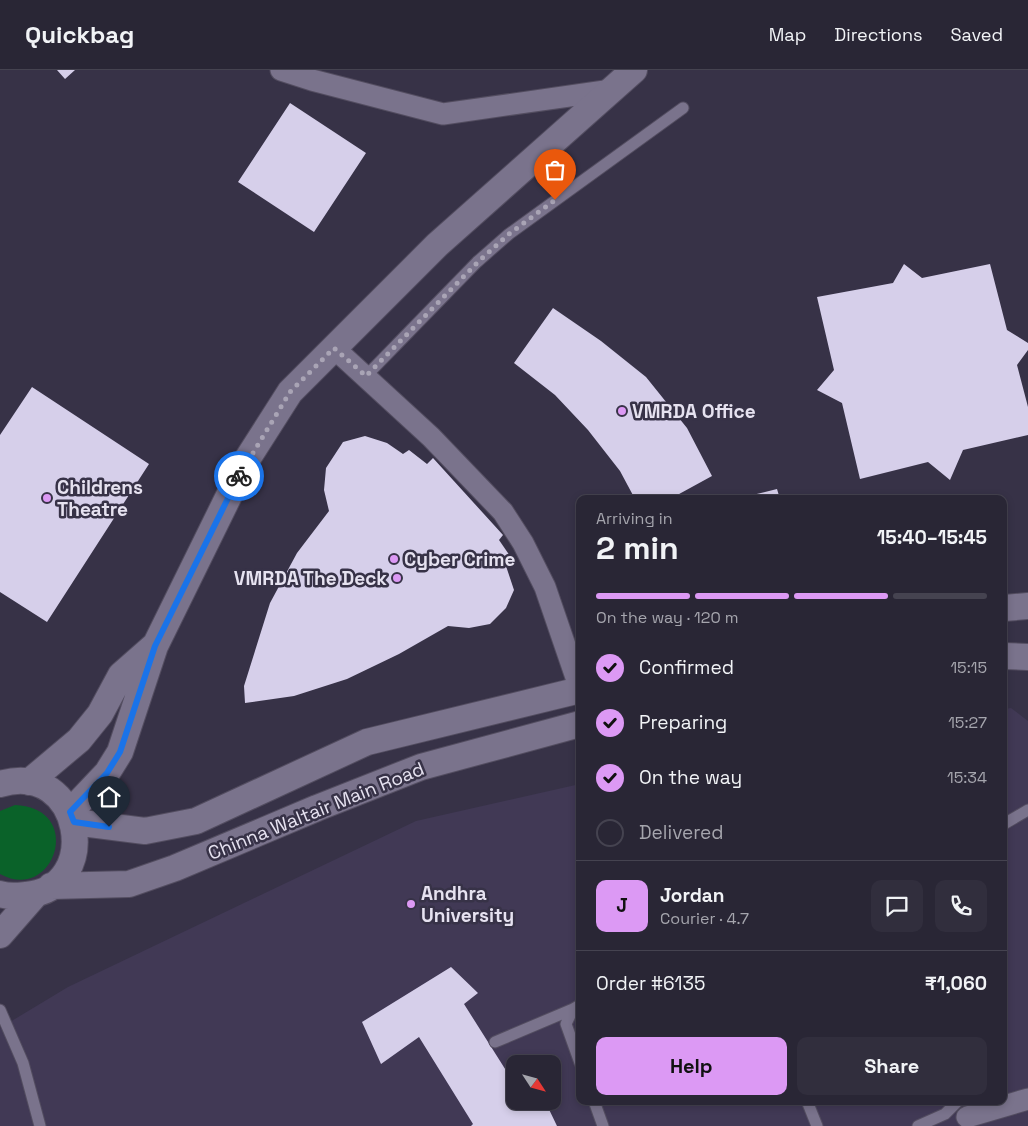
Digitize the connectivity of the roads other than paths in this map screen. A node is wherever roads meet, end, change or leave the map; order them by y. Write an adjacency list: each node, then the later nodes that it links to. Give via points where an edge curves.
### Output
1 (281, 70): 3 (street, via 443,114)
2 (634, 70): 3 (street)
3 (612, 90): 5 (street, via 437,245)
4 (683, 108): 6 (lane, via 509,234)
5 (334, 348): 6 (street); 9 (street, via 290,392 246,461)
6 (366, 376): 12 (street, via 431,437 503,512 545,587)
7 (1028, 606): 8 (street)
8 (1007, 608)
9 (155, 646): 15 (street, via 121,675 100,714 79,740); 17 (street, via 120,752)
10 (1007, 656): 11 (street)
11 (1028, 657)
12 (576, 677)
13 (576, 690): 17 (street, Chinna Waltair Main Road, via 367,742 196,821 145,831)
14 (576, 725): 19 (street, Chinna Waltair Main Road, via 421,767 129,884)
15 (12, 777): 17 (street, via 43,786 59,798)
16 (1028, 810): 18 (lane)
17 (72, 817): 19 (street, via 76,840 73,858 64,874)
18 (1007, 822)
19 (44, 891): 20 (street, Chinna Waltair Main Road, via 8,897); 21 (street)
20 (0, 894)
21 (0, 936)
22 (576, 1007): 24 (lane); 25 (lane, via 566,1024)
23 (0, 1010): 32 (lane, via 24,1063)
24 (495, 1042)
25 (576, 1052)
26 (1028, 1099): 27 (street)
27 (1007, 1102)
28 (595, 1105): 33 (lane)
29 (809, 1105): 34 (lane)
30 (989, 1105): 31 (street)
31 (963, 1109): 35 (lane)
32 (40, 1126)
33 (603, 1126)
34 (817, 1126)
35 (918, 1126)

